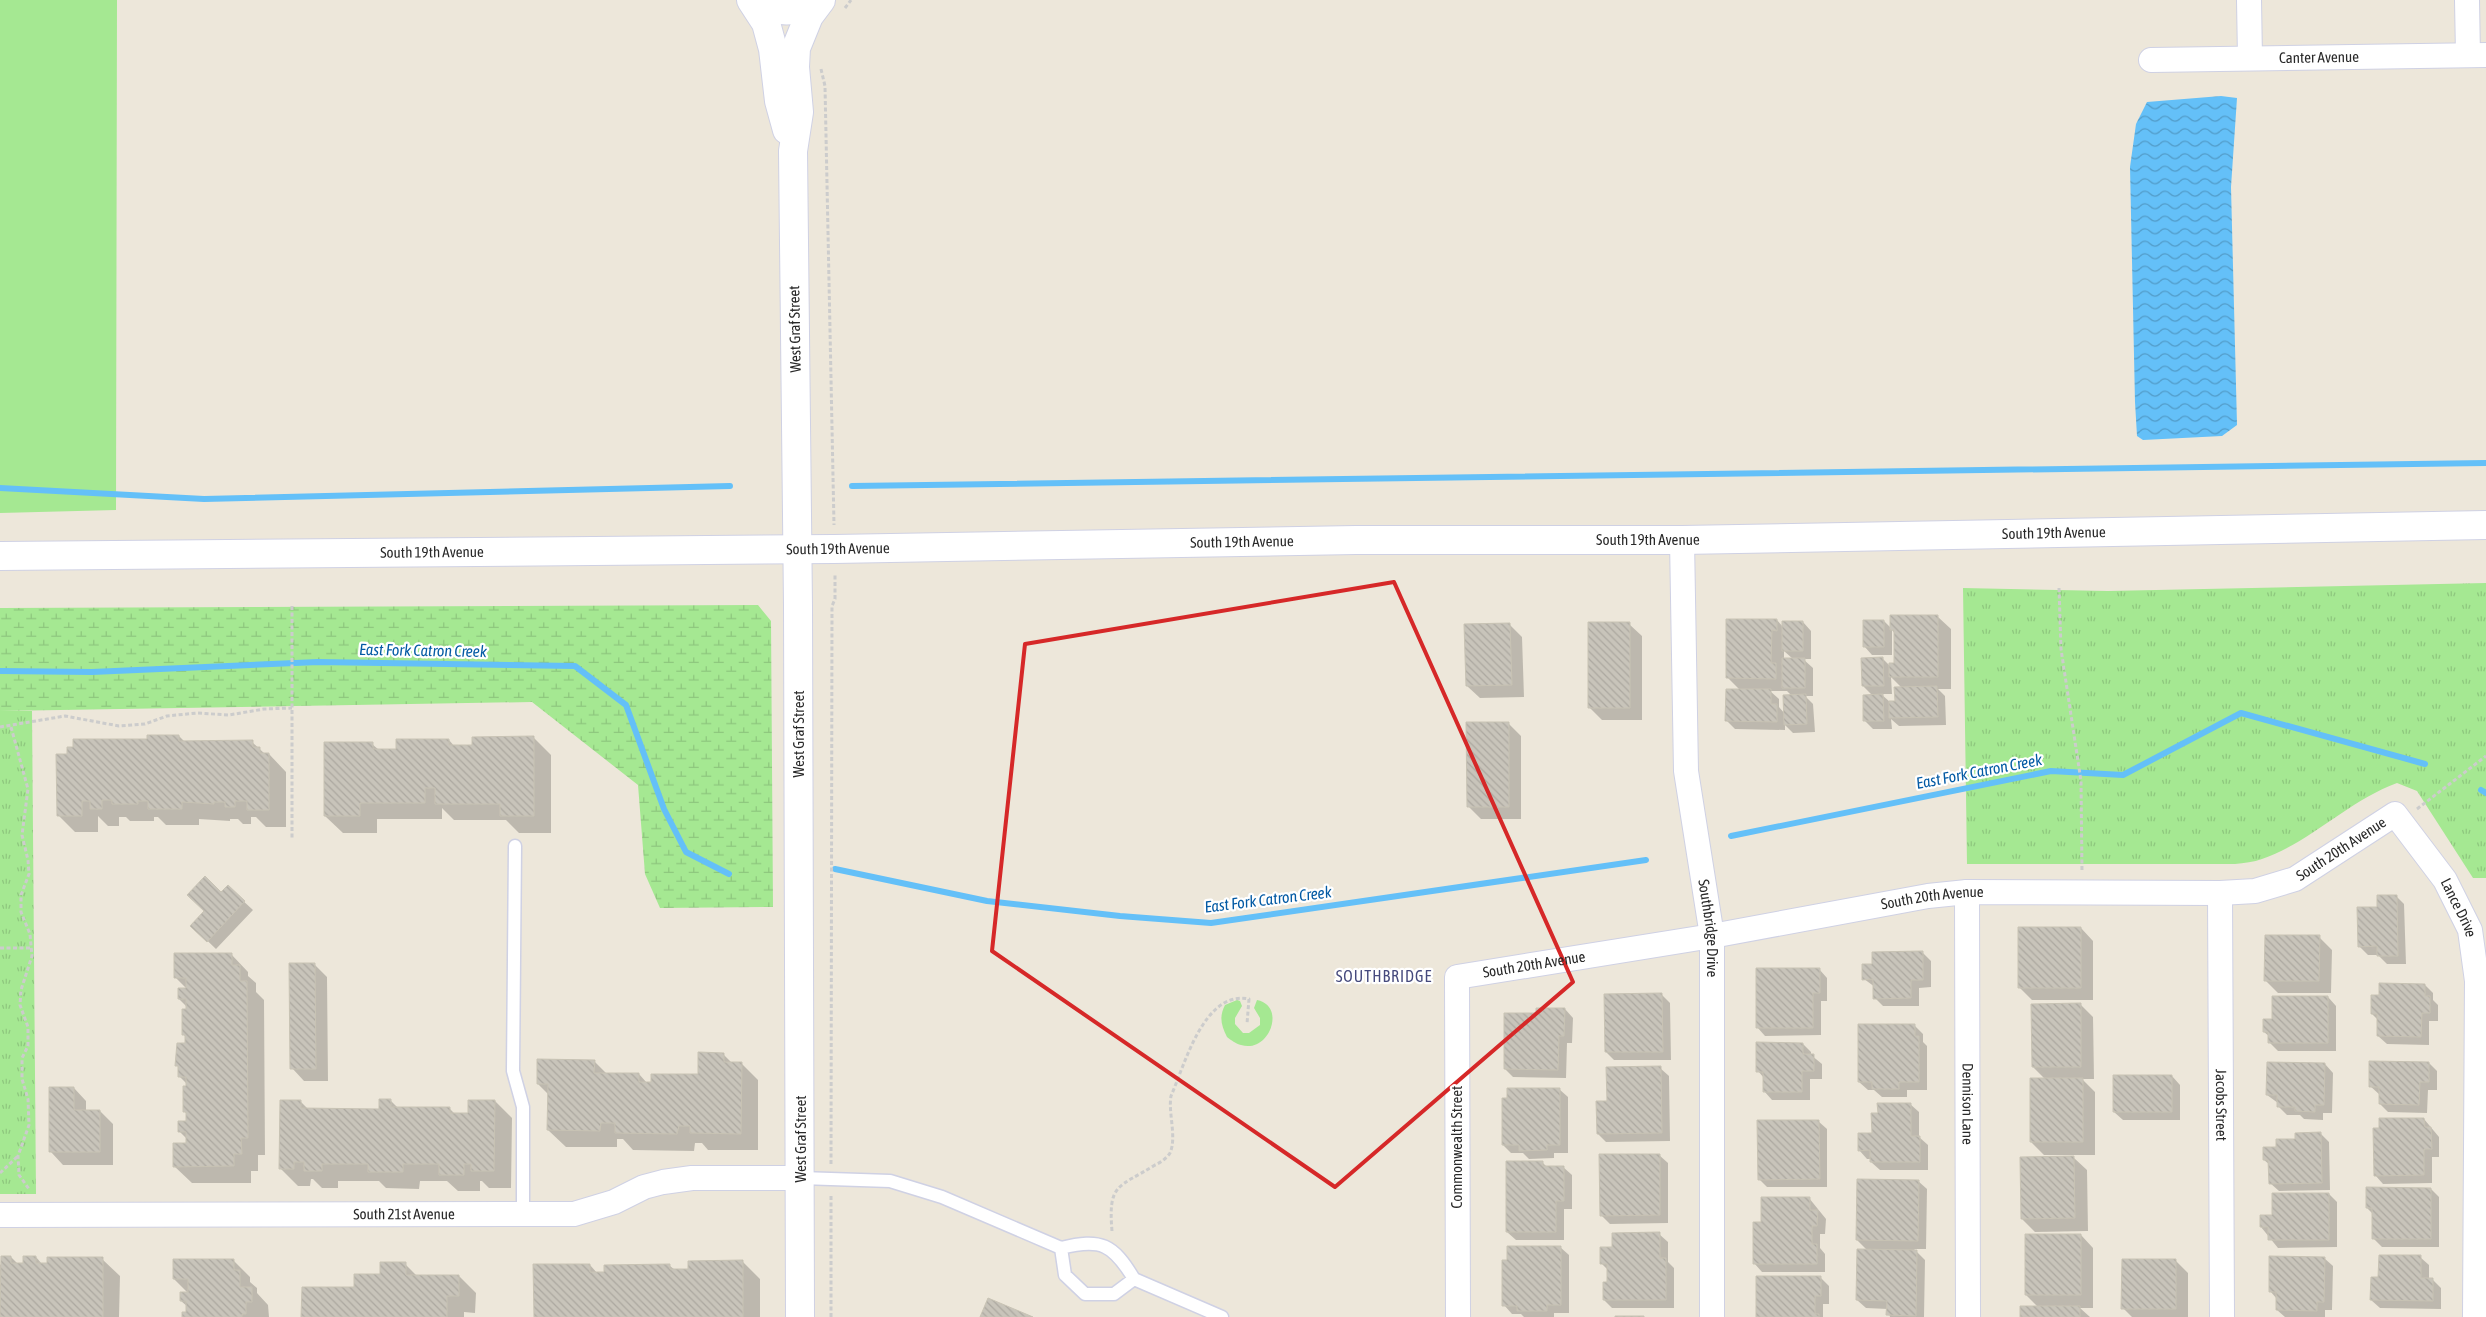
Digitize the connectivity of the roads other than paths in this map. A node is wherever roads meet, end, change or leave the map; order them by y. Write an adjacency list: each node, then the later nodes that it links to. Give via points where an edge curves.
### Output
1 (753, 0): 4 (main road, via 780,11); 8 (main road, West Graf Street, via 766,23 774,49 779,101)
2 (2249, 0): 6 (street)
3 (2467, 0): 5 (street)
4 (826, 5): 8 (main road, West Graf Street, via 809,16 796,48 799,112)
5 (2477, 55): 6 (street, Canter Avenue)
6 (2250, 58): 7 (street, Canter Avenue)
7 (2151, 60)
8 (794, 151): 11 (main road, West Graf Street)
9 (2486, 525): 10 (main road, South 19th Avenue)
10 (1682, 540): 11 (main road, South 19th Avenue, via 1356,540); 17 (street, Southbridge Drive, via 1686,771)
11 (798, 549): 12 (main road, South 19th Avenue); 19 (main road, West Graf Street)
12 (0, 556)
13 (2398, 818): 16 (street, South 20th Avenue, via 2295,879 2255,891); 20 (street, Lance Drive, via 2445,880 2470,930 2476,981)
14 (515, 846): 22 (lane, via 513,1071 523,1107)
15 (1966, 892): 16 (street, South 20th Avenue); 17 (street, South 20th Avenue, via 1928,896); 29 (street, Dennison Lane)
16 (2220, 893): 30 (street, Jacobs Street)
17 (1712, 936): 18 (street, South 20th Avenue); 28 (street, Southbridge Drive)
18 (1457, 976): 27 (street, Commonwealth Street)
19 (801, 1178): 22 (street, South 21st Avenue, via 692,1178 644,1187 614,1202 574,1214); 23 (lane, via 890,1181 942,1197); 25 (main road, West Graf Street)
20 (2481, 1188): 31 (street, Lance Drive)
21 (0, 1214): 22 (street, South 21st Avenue)
22 (523, 1214)
23 (1061, 1248): 24 (lane, via 1095,1243 1109,1246 1122,1258); 24 (lane, via 1065,1275 1085,1294 1114,1294)
24 (1134, 1279): 26 (lane)
25 (800, 1317)
26 (1222, 1317)
27 (1458, 1317)
28 (1712, 1317)
29 (1968, 1317)
30 (2222, 1317)
31 (2475, 1317)

